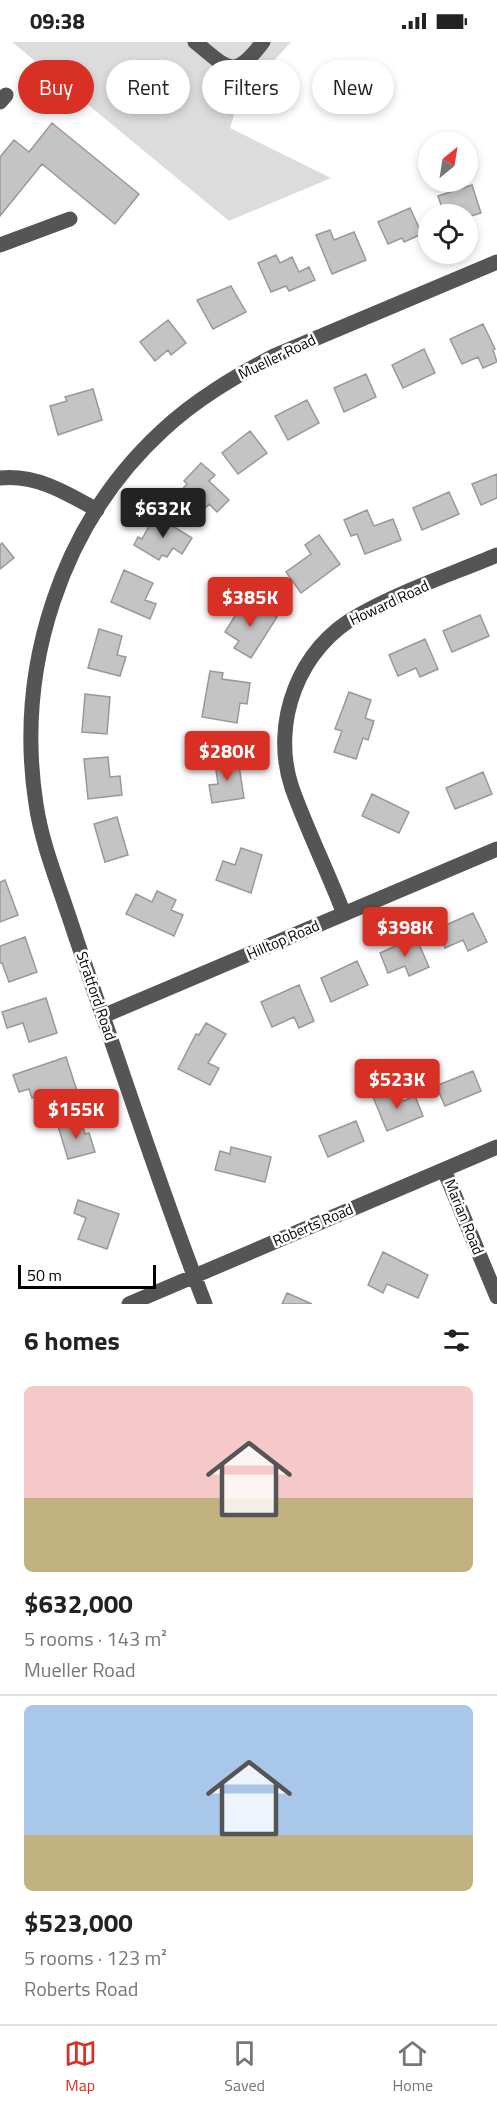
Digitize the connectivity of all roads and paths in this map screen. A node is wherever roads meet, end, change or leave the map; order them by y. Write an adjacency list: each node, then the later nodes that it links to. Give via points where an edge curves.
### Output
1 (263, 42): 2 (street, via 246,64 236,68 224,65)
2 (200, 43)
3 (70, 219): 4 (street)
4 (0, 245)
5 (497, 262): 7 (street, Mueller Road, via 274,356 216,389 147,446)
6 (0, 478): 7 (street, via 33,480 58,488)
7 (97, 510): 9 (street, Mueller Road, via 58,585)
8 (497, 555): 11 (street, Howard Road, via 358,615 333,633 313,655 293,691 284,729 291,787)
9 (35, 678): 12 (street, Stratford Road, via 33,782 40,826)
10 (497, 849): 11 (street, Hilltop Road)
11 (344, 914): 12 (street, Hilltop Road)
12 (103, 1016): 15 (street, Stratford Road)
13 (497, 1147): 14 (street, Roberts Road)
14 (444, 1170): 15 (street, Roberts Road); 16 (street, Marian Road)
15 (194, 1276): 17 (street, Roberts Road); 18 (street, Stratford Road)
16 (497, 1298)
17 (129, 1304)
18 (205, 1304)

